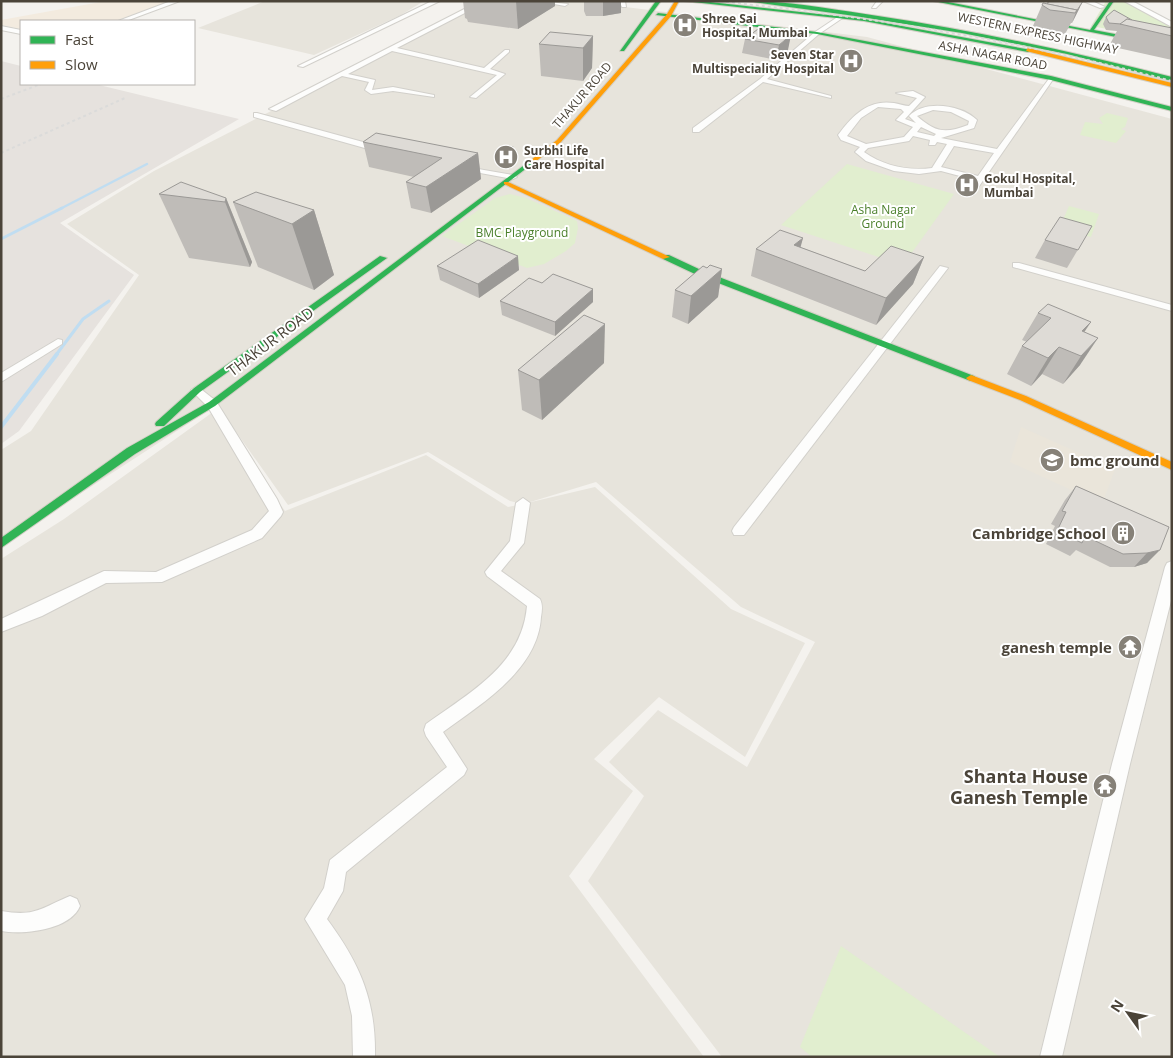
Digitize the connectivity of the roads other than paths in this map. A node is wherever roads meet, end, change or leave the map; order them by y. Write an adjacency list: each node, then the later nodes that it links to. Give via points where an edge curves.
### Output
1 (177, 1): 24 (street)
2 (437, 1): 35 (street)
3 (541, 1): 18 (street)
4 (660, 1): 20 (main road, THAKUR ROAD)
5 (676, 1): 21 (main road, THAKUR ROAD)
6 (686, 1): 23 (main road)
7 (708, 1): 22 (main road, via 878,18)
8 (748, 1): 22 (main road, WESTERN EXPRESS HIGHWAY)
9 (786, 1): 22 (main road, WESTERN EXPRESS HIGHWAY)
10 (810, 1): 22 (main road, via 883,10)
11 (880, 1): 19 (street)
12 (935, 1): 16 (main road)
13 (1086, 1): 17 (street)
14 (1127, 1): 25 (street)
15 (486, 2): 33 (street)
16 (948, 2): 27 (main road)
17 (1106, 3): 27 (main road)
18 (565, 4)
19 (874, 7)
20 (651, 13): 21 (main road, ASHA NAGAR ROAD); 29 (main road, THAKUR ROAD)
21 (669, 15): 30 (main road, THAKUR ROAD); 31 (main road, ASHA NAGAR ROAD)
22 (888, 16): 37 (main road, WESTERN EXPRESS HIGHWAY, via 1053,44); 40 (main road, WESTERN EXPRESS HIGHWAY, via 1050,47)
23 (841, 17): 31 (street); 42 (main road, via 1045,54)
24 (124, 20)
25 (1172, 25)
26 (1, 28): 28 (street)
27 (1090, 28): 32 (main road)
28 (20, 32)
29 (636, 32): 30 (main road); 44 (main road, THAKUR ROAD)
30 (653, 33): 45 (main road, THAKUR ROAD)
31 (813, 33): 39 (main road, ASHA NAGAR ROAD); 41 (street)
32 (1172, 45)
33 (391, 49): 36 (street); 38 (street)
34 (507, 51): 36 (street)
35 (301, 66)
36 (486, 70): 47 (street, via 502,74)
37 (1172, 73)
38 (340, 74): 46 (street, via 373,81 368,90 371,92 393,89); 50 (street)
39 (1050, 79): 49 (main road, ASHA NAGAR ROAD); 52 (main road, ASHA NAGAR ROAD); 61 (street)
40 (1172, 79)
41 (762, 80): 48 (street); 54 (street)
42 (1172, 85)
43 (899, 93): 51 (street, via 921,97)
44 (588, 94): 45 (main road); 64 (main road, THAKUR ROAD)
45 (600, 94): 64 (main road, THAKUR ROAD, via 559,141)
46 (432, 96)
47 (474, 96)
48 (829, 97)
49 (1172, 109)
50 (274, 110)
51 (908, 110): 55 (street, via 900,120 917,125); 58 (street, via 884,104 866,109 842,135)
52 (1172, 113)
53 (257, 116): 60 (street)
54 (696, 130)
55 (912, 133): 56 (street); 59 (street, via 904,141)
56 (938, 136): 56 (street, via 971,126 973,120 964,114 939,109 919,110 913,116); 57 (street); 59 (street, via 930,144 910,141)
57 (952, 143): 61 (street); 63 (street)
58 (865, 146): 59 (street); 63 (street, via 859,152 863,156 894,169 919,172)
59 (875, 146)
60 (387, 151)
61 (998, 155): 65 (street)
62 (453, 166): 64 (street)
63 (935, 169): 65 (street)
64 (503, 179): 67 (main road, THAKUR ROAD); 67 (main road, THAKUR ROAD, via 412,237); 73 (main road, via 698,272)
65 (980, 179): 66 (street)
66 (970, 193)
67 (421, 246): 76 (main road, THAKUR ROAD)
68 (395, 250): 75 (main road, THAKUR ROAD)
69 (1016, 265): 71 (street)
70 (943, 268): 73 (street, via 926,283)
71 (1172, 308)
72 (58, 342): 74 (street)
73 (884, 345): 78 (main road, via 1023,398); 80 (street)
74 (1, 378)
75 (197, 390): 76 (street); 77 (main road, THAKUR ROAD)
76 (212, 404): 77 (main road, THAKUR ROAD); 83 (street, via 276,512 266,526 257,534 157,578 104,577)
77 (131, 451): 81 (main road, THAKUR ROAD)
78 (1172, 466)
79 (523, 503): 86 (street, via 517,543 492,572 535,603 536,618 525,647 515,663 497,680 432,730 458,769 337,866 333,891 314,919 346,961 360,999 366,1028)
80 (739, 531)
81 (1, 544)
82 (1172, 567): 87 (street)
83 (1, 626)
84 (70, 906): 85 (street, via 44,922 18,925)
85 (1, 921)
86 (364, 1057)
87 (1051, 1057)

